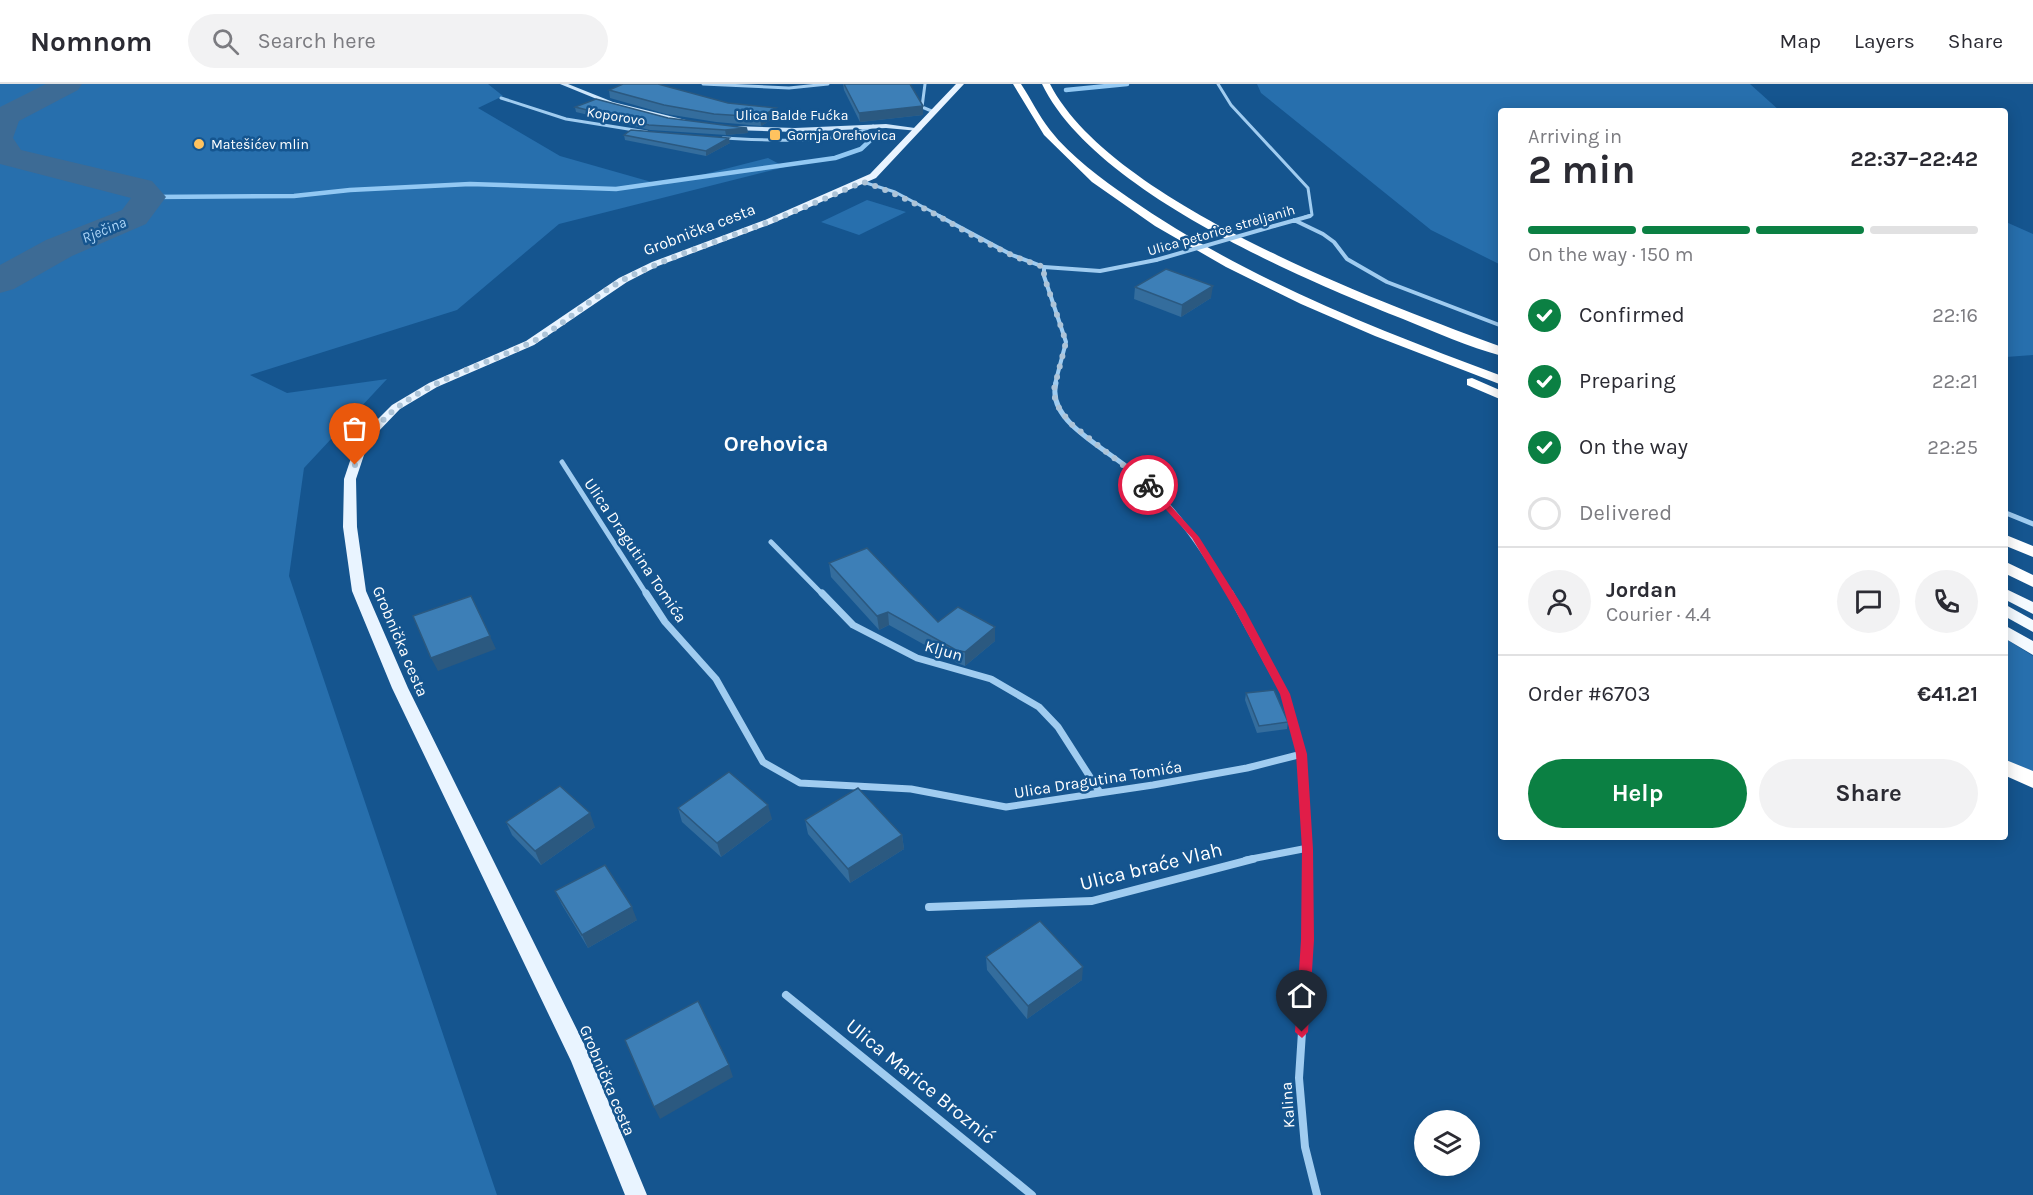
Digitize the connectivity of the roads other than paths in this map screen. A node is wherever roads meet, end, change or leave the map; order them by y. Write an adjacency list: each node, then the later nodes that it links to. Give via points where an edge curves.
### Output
1 (563, 84): 11 (main road, via 611,103)
2 (703, 84): 3 (street, via 789,88)
3 (828, 84)
4 (925, 84): 10 (street, via 922,107)
5 (960, 84): 10 (main road)
6 (1017, 84): 21 (highway, via 1036,119 1068,155 1141,211 1222,260)
7 (1046, 84): 22 (highway, via 1064,112 1108,158 1173,204 1266,255 1396,313)
8 (1218, 84): 18 (street, Ulica petorice streljanih, via 1231,105 1308,188 1312,214)
9 (501, 98): 15 (street, Koporovo, via 566,119)
10 (934, 112): 14 (main road)
11 (697, 124)
12 (719, 126): 13 (main road, Ulica Balde Fućka, via 779,130)
13 (873, 126): 14 (main road, Ulica Balde Fućka); 16 (street, via 858,133 827,136)
14 (919, 129): 17 (main road, via 881,170)
15 (648, 132)
16 (721, 138)
17 (863, 182): 19 (street, via 895,192 1012,255); 46 (main road, Grobnička cesta, via 655,264 623,280 530,343 433,385 396,407 370,432 350,479 350,527 359,591 400,688 580,1057)
18 (1294, 220): 19 (street, Ulica petorice streljanih, bridge, via 1156,260 1100,271); 20 (street, via 1334,242 1359,268)
19 (1044, 267): 39 (street, Kalina, via 1066,342 1053,393 1059,408 1070,423 1166,501 1195,537 1285,694)
20 (1498, 325)
21 (1377, 333): 23 (highway); 24 (highway, via 1408,353)
22 (1498, 351)
23 (1498, 379)
24 (1498, 394)
25 (562, 462): 42 (street, Ulica Dragutina Tomića, via 665,622 716,679 763,762 779,773 800,783 911,789 1006,807)
26 (2008, 514): 27 (street)
27 (2033, 524)
28 (2008, 541): 30 (highway)
29 (771, 542): 42 (street, Kljun, via 853,625 917,658 991,679 1039,706 1058,727)
30 (2033, 552)
31 (2008, 568): 32 (highway)
32 (2033, 582)
33 (2008, 595): 34 (highway)
34 (2033, 609)
35 (2008, 611): 36 (highway)
36 (2033, 627)
37 (2008, 633): 38 (highway)
38 (2033, 649)
39 (1302, 754): 42 (street, Ulica Dragutina Tomića, via 1247,768); 43 (street, Kalina)
40 (2008, 769): 41 (highway)
41 (2033, 780)
42 (1099, 791)
43 (1308, 849): 44 (street, Ulica braće Vlah, via 1233,862 1092,901); 48 (street, Kalina, via 1308,940 1299,1078 1305,1147)
44 (928, 907)
45 (786, 995): 47 (street, Ulica Marice Broznić)
46 (636, 1195)
47 (1032, 1195)
48 (1317, 1195)

